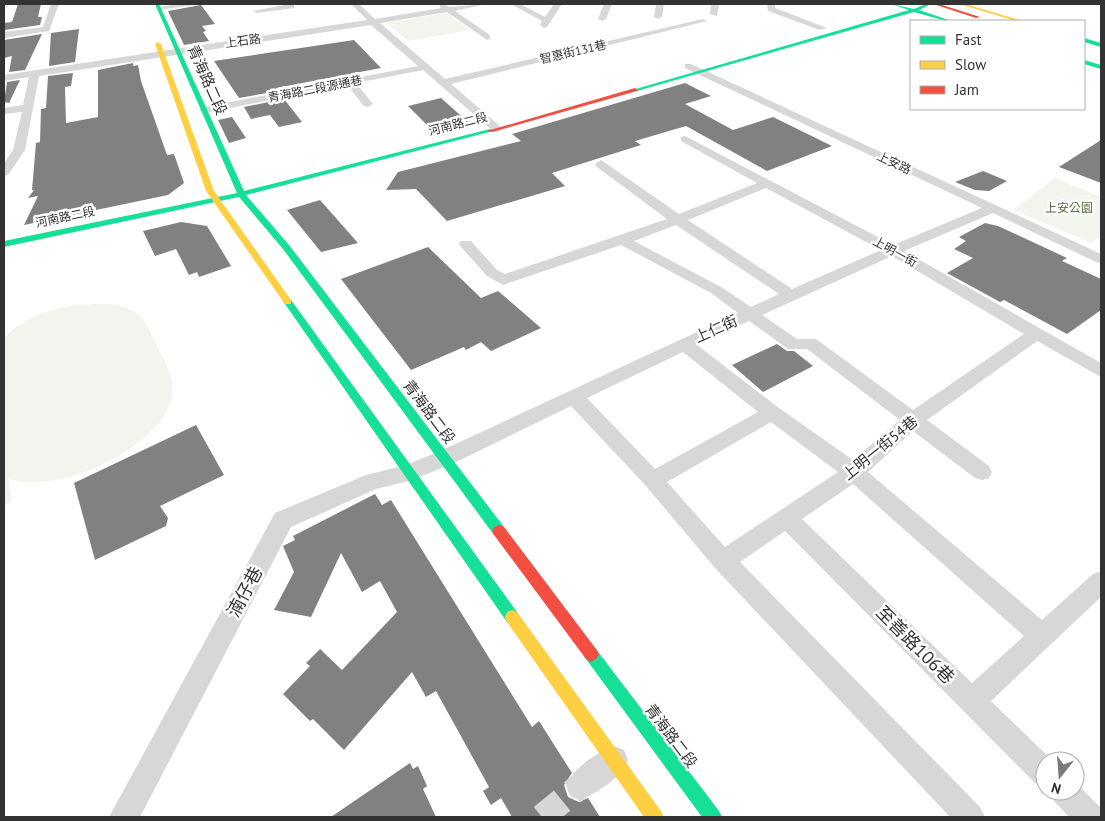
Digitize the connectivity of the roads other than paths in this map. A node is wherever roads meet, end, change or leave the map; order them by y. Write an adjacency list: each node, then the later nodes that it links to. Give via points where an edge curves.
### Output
1 (55, 4): 28 (street, via 46,29)
2 (196, 4): 13 (street)
3 (355, 4): 26 (street)
4 (482, 4): 14 (street, 上石路)
5 (515, 4): 6 (street, via 543,22)
6 (558, 4)
7 (608, 4): 20 (street)
8 (660, 4): 18 (street)
9 (715, 4): 16 (street)
10 (961, 4): 24 (main road)
11 (291, 5): 17 (street); 19 (street, via 256,10)
12 (915, 5): 21 (main road); 22 (main road); 23 (main road); 27 (main road, 河南路二段); 45 (main road, 河南路二段)
13 (158, 6): 36 (main road, 青海路二段)
14 (444, 7): 26 (street, 上石路); 31 (street)
15 (771, 7): 27 (street)
16 (714, 14)
17 (296, 17)
18 (658, 17)
19 (262, 20)
20 (602, 20)
21 (948, 20)
22 (971, 20)
23 (989, 20)
24 (1017, 20)
25 (703, 21): 49 (street, 智惠街131巷)
26 (373, 22): 36 (street, 上石路, via 269,33); 43 (street)
27 (823, 28): 42 (main road, 河南路二段)
28 (35, 31): 29 (street); 33 (street)
29 (4, 35)
30 (155, 37): 38 (main road)
31 (487, 37)
32 (1085, 40): 34 (main road)
33 (31, 44)
34 (1101, 45)
35 (1085, 48): 37 (main road)
36 (178, 51): 38 (street, 上石路); 52 (main road, 青海路二段)
37 (1101, 53)
38 (161, 54): 46 (street, 上石路); 62 (main road)
39 (1085, 54): 40 (main road)
40 (1101, 59)
41 (1085, 62): 44 (main road)
42 (688, 66): 45 (street, 上安路); 54 (main road, 河南路二段)
43 (425, 67): 48 (street, 青海路二段源通巷); 49 (street)
44 (1101, 67)
45 (700, 71): 54 (main road, 河南路二段); 63 (street, 上安路)
46 (35, 73): 47 (street, 上石路); 51 (street)
47 (4, 78)
48 (350, 82): 50 (street); 52 (street, 青海路二段源通巷)
49 (443, 83): 54 (street)
50 (368, 104)
51 (28, 108): 53 (street); 56 (street)
52 (204, 110): 61 (main road, 青海路二段)
53 (4, 111)
54 (492, 125): 61 (main road, 河南路二段)
55 (685, 139): 60 (street, 上明一街)
56 (19, 150): 57 (street); 59 (street)
57 (4, 153)
58 (600, 164): 64 (street)
59 (4, 172)
60 (767, 184): 64 (street); 69 (street, 上明一街)
61 (239, 189): 62 (main road, 河南路二段); 79 (main road, 青海路二段, via 286,246)
62 (213, 195): 65 (main road, 河南路二段); 67 (main road, 河南路二段); 82 (main road)
63 (992, 209): 69 (street, 上仁街); 70 (street, 上安路)
64 (676, 219): 66 (street); 71 (street)
65 (4, 234)
66 (622, 240): 68 (street, via 503,280 492,273); 72 (street, via 716,290)
67 (4, 244)
68 (466, 244)
69 (892, 250): 71 (street, 上仁街); 73 (street, 上明一街)
70 (1101, 259)
71 (791, 295): 72 (street, 上仁街)
72 (750, 314): 74 (street, 上仁街); 78 (street, via 794,345 810,343)
73 (1036, 334): 75 (street, 上明一街); 78 (street, 上明一街54巷)
74 (684, 344): 76 (street, 上仁街); 77 (street)
75 (1101, 371)
76 (574, 397): 79 (street, 上仁街); 83 (street)
77 (772, 412): 80 (street); 83 (street)
78 (913, 420): 80 (street, 上明一街54巷); 81 (street)
79 (445, 458): 82 (street, 湳仔巷); 95 (main road, 青海路二段)
80 (854, 472): 84 (street, 上明一街54巷); 87 (street)
81 (982, 472)
82 (409, 474): 89 (main road); 93 (street, 湳仔巷, via 373,481 283,520)
83 (654, 480): 85 (street)
84 (786, 517): 85 (street, 上明一街54巷); 88 (street, 至善路106巷)
85 (722, 561): 96 (street)
86 (1101, 582): 87 (street)
87 (1042, 636): 88 (street)
88 (972, 701): 90 (street, 至善路106巷)
89 (614, 760): 91 (street); 94 (main road)
90 (1035, 762)
91 (580, 786)
92 (1074, 801): 97 (street)
93 (124, 817)
94 (655, 817)
95 (713, 817)
96 (970, 817)
97 (1090, 817)

